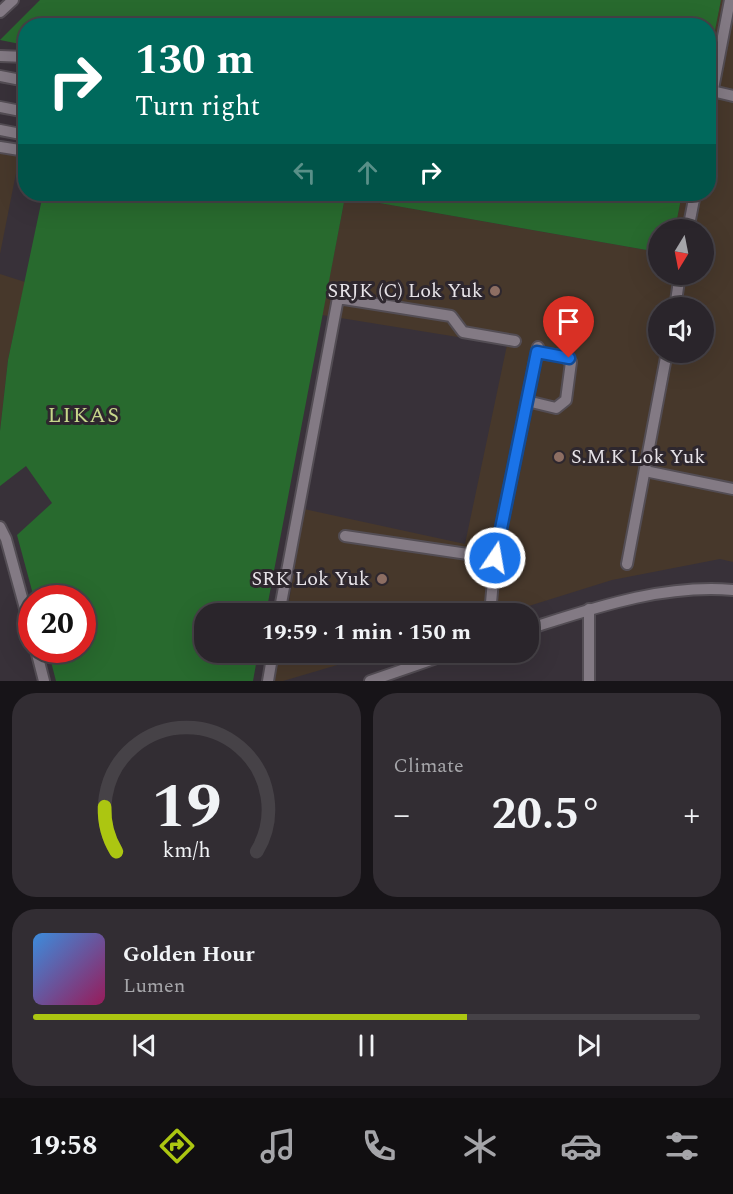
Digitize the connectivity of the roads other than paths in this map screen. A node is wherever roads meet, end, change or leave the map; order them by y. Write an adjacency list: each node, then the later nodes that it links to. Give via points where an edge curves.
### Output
1 (13, 0): 3 (street)
2 (730, 0): 4 (street)
3 (0, 12)
4 (730, 15): 7 (street)
5 (0, 56): 6 (street)
6 (18, 57)
7 (716, 74)
8 (0, 76): 9 (street)
9 (18, 79)
10 (716, 92): 11 (street)
11 (733, 96)
12 (0, 107): 13 (street)
13 (18, 110)
14 (0, 130): 15 (street)
15 (18, 133)
16 (0, 147): 17 (street)
17 (18, 150)
18 (694, 201): 19 (street)
19 (690, 219)
20 (515, 341): 31 (street, via 464,332 451,316 338,298)
21 (665, 363): 23 (street)
22 (527, 401): 22 (street, via 538,350 571,362 566,400 556,408); 27 (street)
23 (645, 471): 24 (street); 28 (street)
24 (733, 489)
25 (0, 527): 29 (street)
26 (345, 536): 27 (street)
27 (495, 558): 32 (street)
28 (627, 564)
29 (19, 585)
30 (733, 590): 33 (street, via 671,591)
31 (281, 603)
32 (491, 603)
33 (589, 609): 34 (street); 41 (street)
34 (539, 625)
35 (39, 663): 38 (street)
36 (271, 663): 39 (street)
37 (422, 663): 40 (street)
38 (44, 681)
39 (268, 681)
40 (370, 681)
41 (589, 681)

